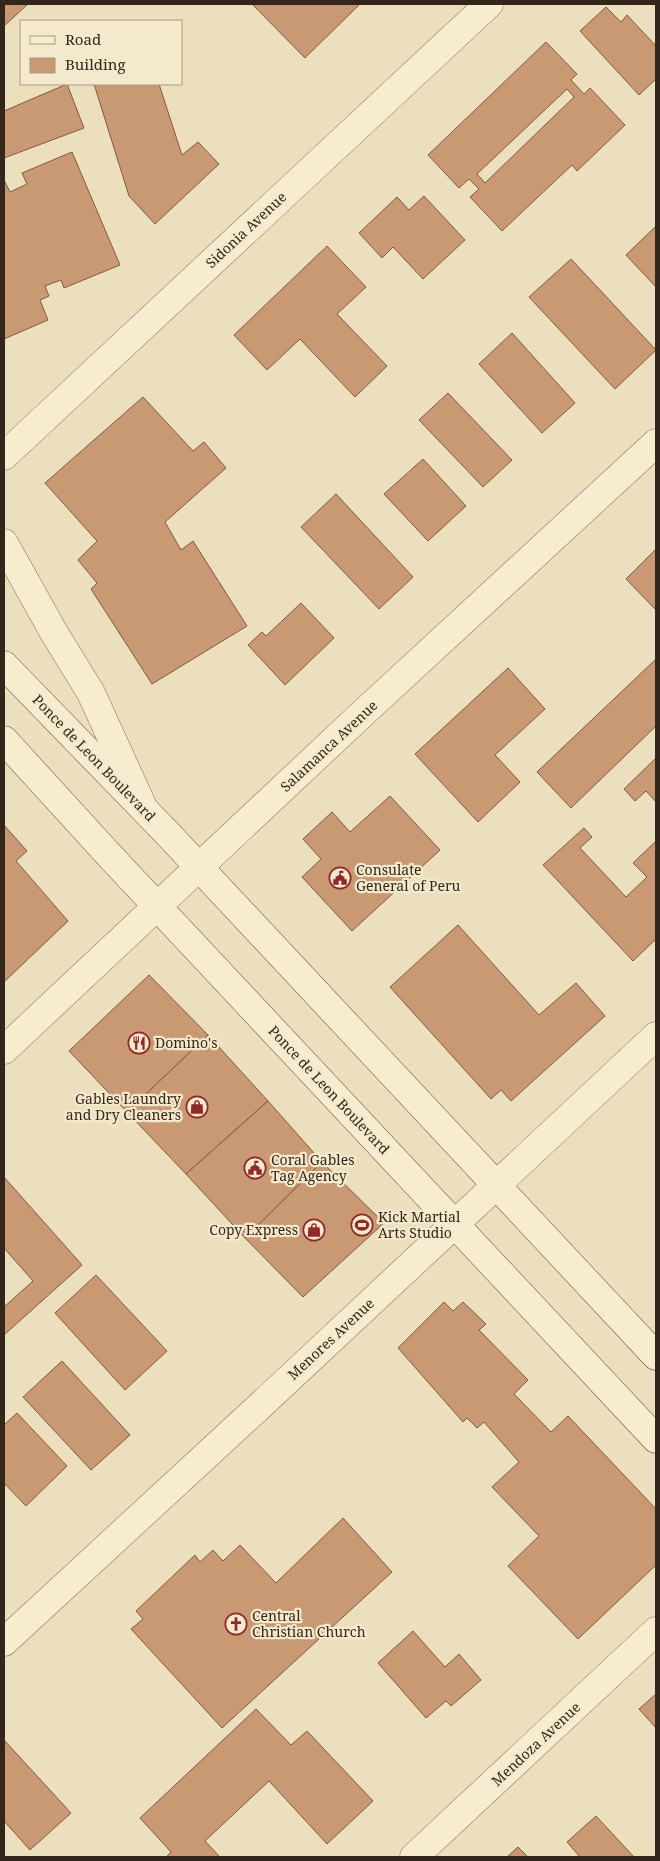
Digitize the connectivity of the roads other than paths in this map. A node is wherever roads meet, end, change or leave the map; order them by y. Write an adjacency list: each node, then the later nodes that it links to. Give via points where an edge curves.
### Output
1 (489, 4): 3 (street, Sidonia Avenue)
2 (656, 443): 8 (street, Salamanca Avenue)
3 (4, 456)
4 (4, 543): 7 (street, via 52,631 91,693)
5 (4, 665): 7 (street, Ponce de Leon Boulevard)
6 (4, 740): 9 (street, Ponce de Leon Boulevard)
7 (145, 810): 8 (street, Ponce de Leon Boulevard)
8 (199, 868): 9 (street, Salamanca Avenue); 12 (street, Ponce de Leon Boulevard)
9 (157, 906): 11 (street, Salamanca Avenue); 13 (street, Ponce de Leon Boulevard)
10 (656, 1036): 12 (street, Menores Avenue)
11 (4, 1050)
12 (495, 1185): 13 (street, Menores Avenue); 14 (street, Ponce de Leon Boulevard)
13 (454, 1224): 15 (street, Ponce de Leon Boulevard); 17 (street, Menores Avenue)
14 (656, 1356)
15 (656, 1440)
16 (656, 1631): 18 (street, Mendoza Avenue)
17 (4, 1642)
18 (414, 1857)

